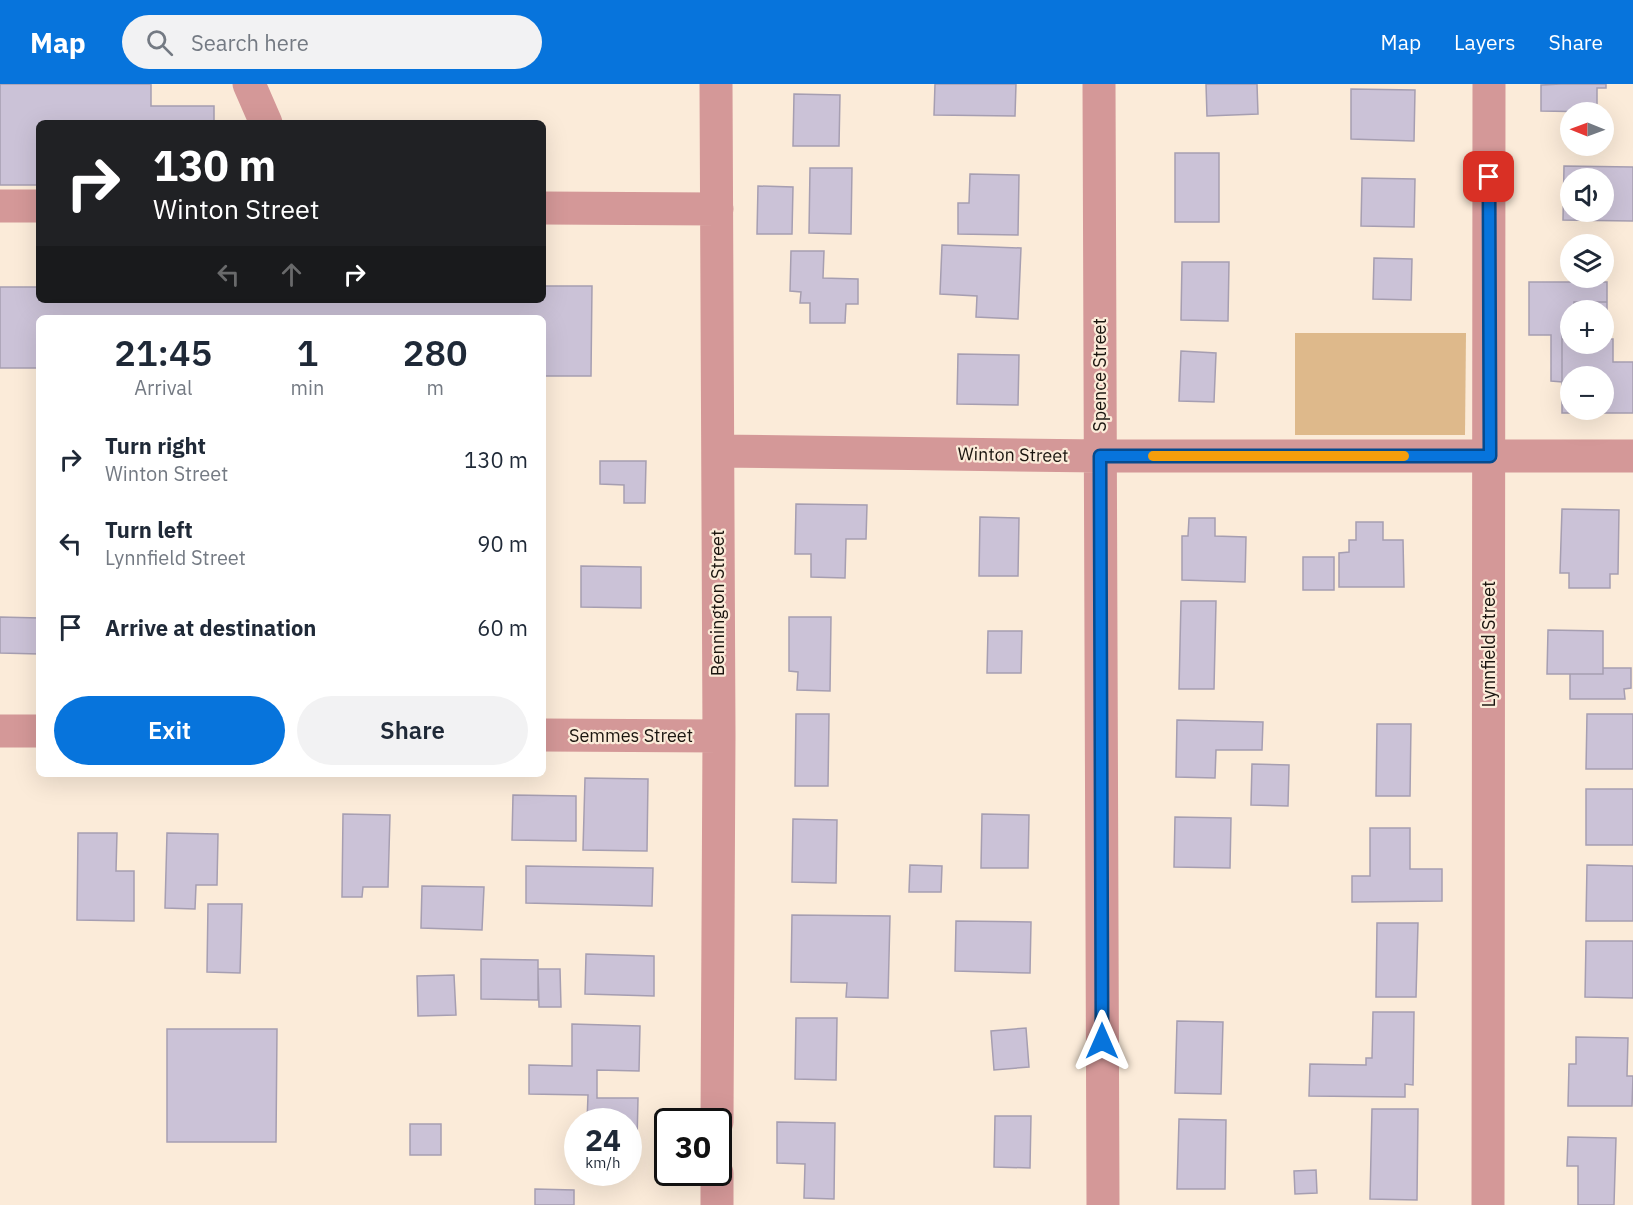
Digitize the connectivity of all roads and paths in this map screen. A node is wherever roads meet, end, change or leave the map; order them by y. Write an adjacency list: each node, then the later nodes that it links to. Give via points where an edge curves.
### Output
1 (249, 84): 5 (street)
2 (716, 84): 9 (street, Bennington Street)
3 (1099, 84): 11 (street, Spence Street)
4 (1489, 84): 12 (street, Lynnfield Street)
5 (265, 120)
6 (0, 206): 7 (street)
7 (36, 206)
8 (546, 208): 9 (street)
9 (717, 209): 10 (street, Bennington Street)
10 (718, 451): 11 (street, Winton Street); 17 (street, Bennington Street)
11 (1100, 456): 12 (street, Winton Street); 21 (street, Spence Street)
12 (1490, 456): 13 (street, Winton Street); 22 (street, Lynnfield Street)
13 (1633, 456)
14 (0, 731): 15 (street)
15 (36, 731)
16 (546, 735): 17 (street, Semmes Street)
17 (718, 736): 18 (street, Bennington Street)
18 (717, 1108)
19 (717, 1186): 20 (street)
20 (717, 1205)
21 (1103, 1205)
22 (1488, 1205)

